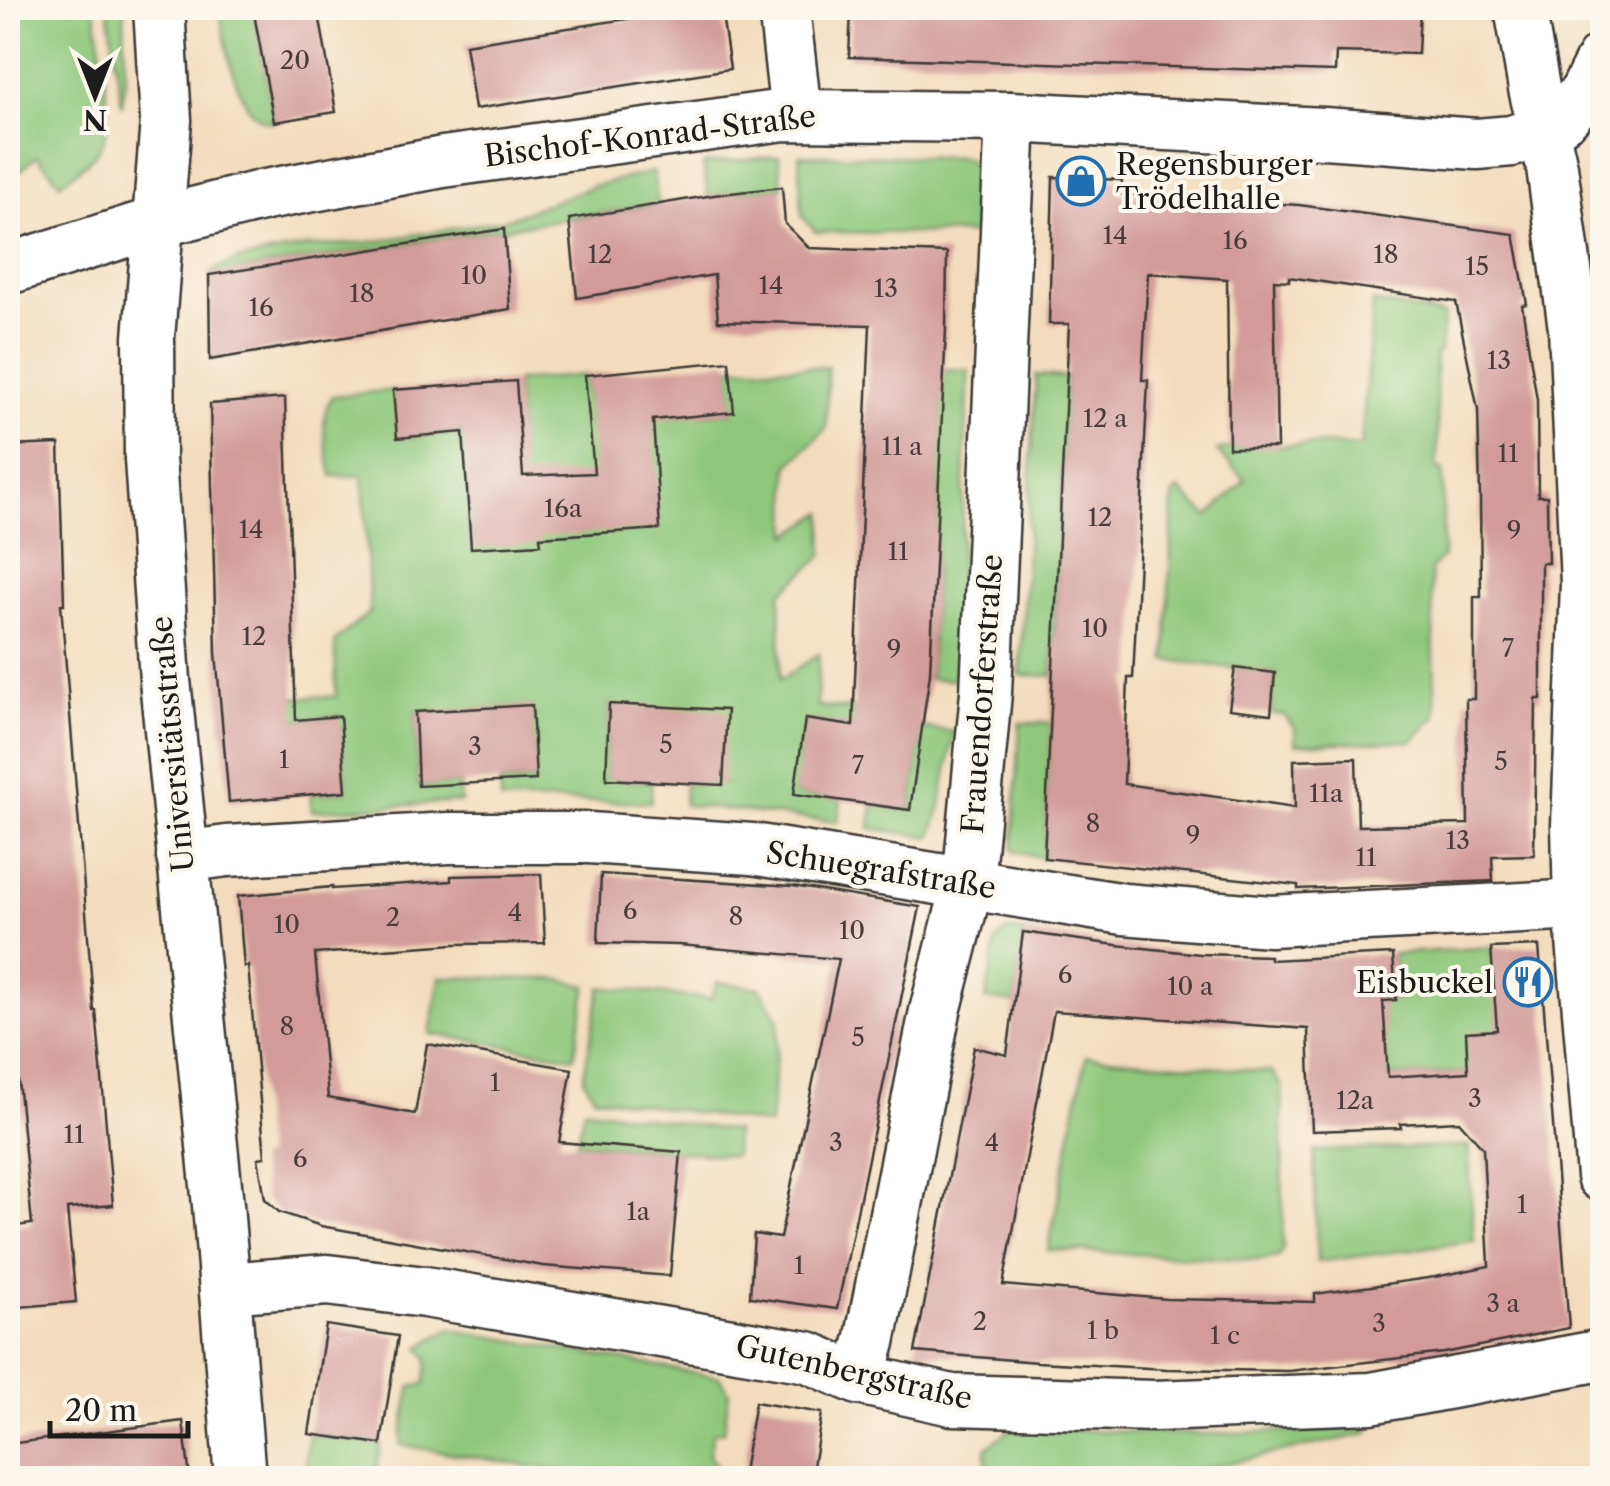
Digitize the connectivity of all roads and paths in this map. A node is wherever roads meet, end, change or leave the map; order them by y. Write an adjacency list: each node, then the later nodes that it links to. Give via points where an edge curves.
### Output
1 (159, 8): 8 (street, Universitätsstraße, via 166,120)
2 (784, 8): 5 (street)
3 (1520, 8): 7 (street)
4 (1602, 58): 7 (street, via 1585,92)
5 (796, 114): 6 (street, Bischof-Konrad-Straße); 8 (street, Bischof-Konrad-Straße, via 443,162)
6 (1012, 117): 7 (street, Bischof-Konrad-Straße, via 1478,144 1512,142); 11 (street, Frauendorferstraße, via 986,692)
7 (1544, 130): 12 (street, via 1574,328 1586,583)
8 (158, 222): 9 (street, Bischof-Konrad-Straße); 10 (street, Universitätsstraße, via 149,338 150,459)
9 (8, 269)
10 (182, 856): 11 (street, Schuegrafstraße, via 448,838 588,838 752,849); 14 (street, Universitätsstraße)
11 (968, 882): 12 (street, Schuegrafstraße, via 1124,909 1270,922); 16 (street, Frauendorferstraße, via 934,1011)
12 (1579, 905): 13 (street)
13 (1602, 1176)
14 (226, 1288): 16 (street, Gutenbergstraße, via 327,1280 426,1292 808,1357); 17 (street, Universitätsstraße)
15 (1602, 1355): 16 (street, Gutenbergstraße, via 1372,1398 1297,1402 952,1400)
16 (859, 1379)
17 (240, 1478)

